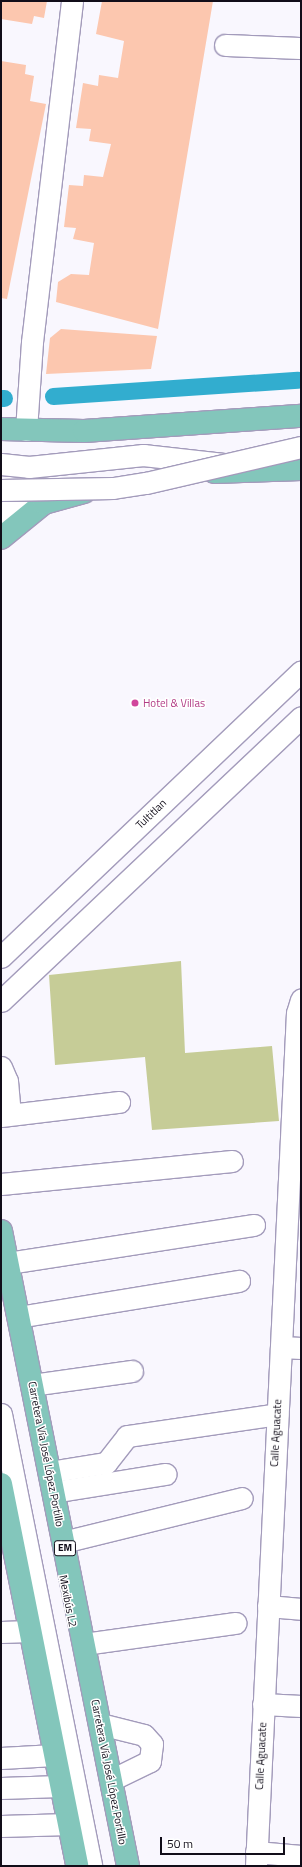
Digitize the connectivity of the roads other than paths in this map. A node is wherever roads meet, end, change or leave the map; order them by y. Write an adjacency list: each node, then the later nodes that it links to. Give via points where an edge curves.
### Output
1 (72, 1): 6 (street, via 32,342)
2 (225, 45): 3 (street)
3 (301, 48)
4 (301, 416): 6 (main road, via 84,431)
5 (1, 429): 6 (main road)
6 (26, 430)
7 (301, 447): 11 (street, bridge, via 146,484 113,488)
8 (1, 464): 10 (street, via 29,467 143,455)
9 (301, 469): 10 (main road)
10 (268, 470): 12 (main road, via 161,474)
11 (1, 490)
12 (44, 503): 13 (street, via 19,506); 14 (main road)
13 (1, 513)
14 (1, 538)
15 (301, 671): 17 (street, Tultitlan)
16 (301, 717): 19 (street)
17 (1, 957)
18 (301, 1000): 25 (street, Calle Aguacate)
19 (1, 1001)
20 (1, 1067): 22 (street, via 7,1081)
21 (119, 1102): 22 (street)
22 (6, 1115)
23 (232, 1161): 24 (street)
24 (1, 1184)
25 (294, 1221): 31 (street, Calle Aguacate)
26 (254, 1225): 28 (street)
27 (1, 1230): 28 (main road, Carretera Vía José López Portillo / EM)
28 (4, 1264): 30 (main road, Carretera Vía José López Portillo / EM); 62 (street, Mexibús L2)
29 (239, 1281): 30 (street)
30 (18, 1317): 33 (main road, Carretera Vía José López Portillo / EM)
31 (291, 1347): 35 (street, Calle Aguacate)
32 (132, 1371): 33 (street)
33 (32, 1385): 37 (main road, Carretera Vía José López Portillo / EM)
34 (1, 1414): 61 (street)
35 (277, 1414): 37 (street, via 127,1436 106,1463); 42 (street, Calle Aguacate)
36 (166, 1474): 37 (street)
37 (51, 1482): 40 (main road, Carretera Vía José López Portillo / EM)
38 (1, 1484): 41 (main road)
39 (242, 1498): 40 (street)
40 (64, 1542): 47 (main road, Carretera Vía José López Portillo / EM)
41 (7, 1543): 45 (main road)
42 (268, 1606): 43 (street); 48 (street, Calle Aguacate)
43 (301, 1608)
44 (236, 1623): 47 (street)
45 (30, 1631): 46 (street); 51 (main road)
46 (1, 1632)
47 (84, 1644): 50 (main road, Carretera Vía José López Portillo / EM)
48 (263, 1704): 49 (street); 59 (street, Calle Aguacate)
49 (301, 1706)
50 (100, 1724): 53 (main road, Carretera Vía José López Portillo / EM); 53 (street, via 144,1736 152,1744 150,1761)
51 (54, 1755): 52 (street); 55 (main road)
52 (1, 1758)
53 (111, 1780): 63 (main road, Carretera Vía José López Portillo / EM)
54 (2, 1784): 55 (street)
55 (60, 1786): 56 (main road)
56 (69, 1824): 57 (street); 60 (main road)
57 (1, 1826)
58 (301, 1856): 59 (street)
59 (256, 1859)
60 (77, 1866)
61 (91, 1866)
62 (120, 1866)
63 (128, 1866)

